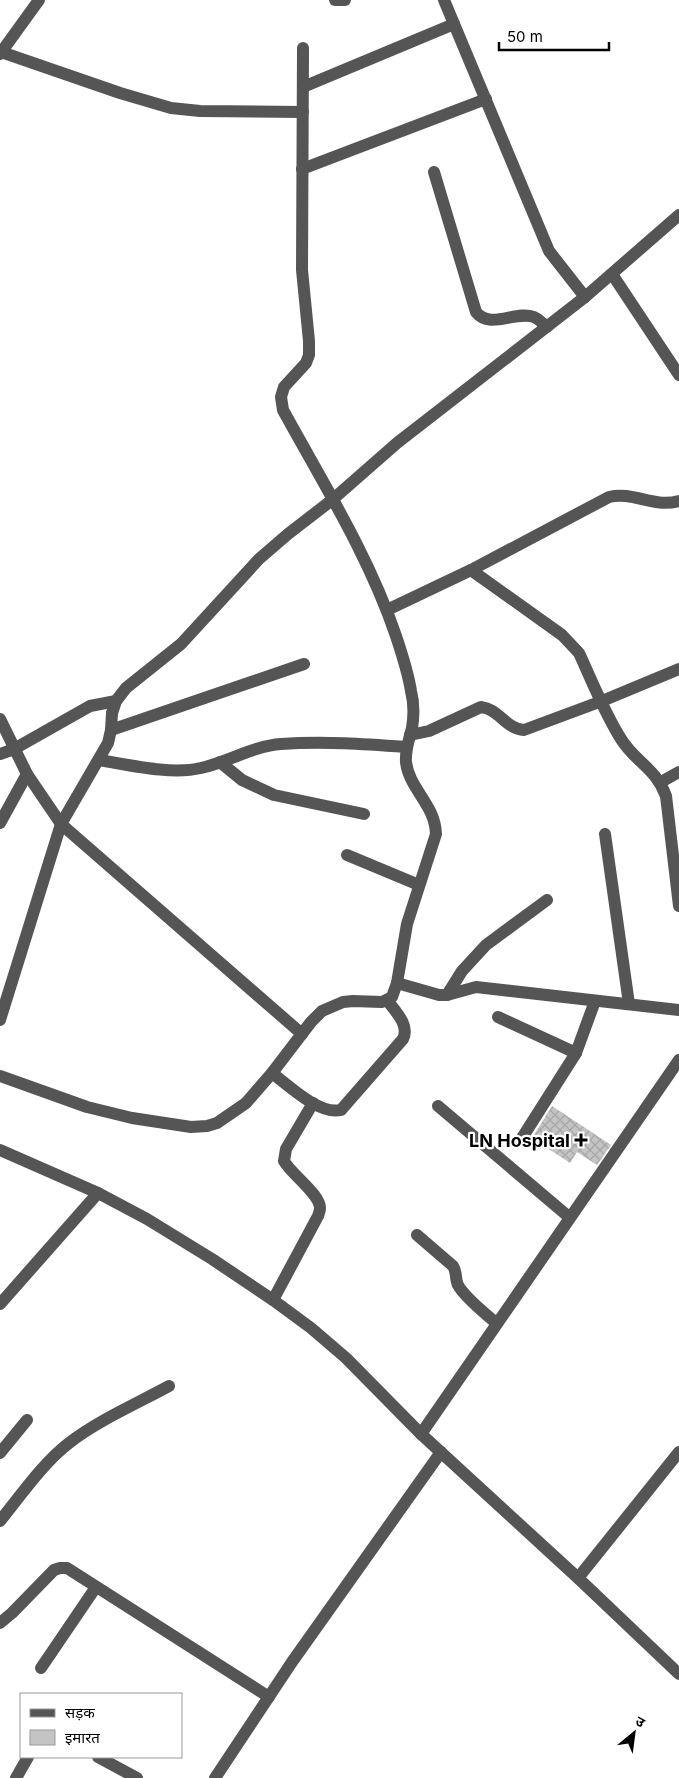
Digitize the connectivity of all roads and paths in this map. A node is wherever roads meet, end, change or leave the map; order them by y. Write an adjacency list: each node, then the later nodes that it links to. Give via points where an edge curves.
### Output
1 (39, 0): 7 (street)
2 (335, 0): 3 (street)
3 (345, 0)
4 (444, 0): 5 (street)
5 (454, 24): 8 (street); 9 (street)
6 (303, 48): 8 (street)
7 (0, 53): 10 (street, via 171,108)
8 (303, 87): 10 (street)
9 (486, 99): 11 (street); 15 (street, via 549,251)
10 (303, 112): 11 (street)
11 (302, 169): 18 (street, via 302,270 309,355 306,363 284,387 281,397 283,410)
12 (434, 172): 16 (street, via 476,312 483,319 490,320 532,316)
13 (679, 214): 14 (street)
14 (612, 274): 15 (street); 17 (street)
15 (585, 297): 16 (street)
16 (547, 327): 18 (street, via 396,443)
17 (677, 367)
18 (332, 500): 21 (street); 24 (street, via 259,559 181,644 126,688)
19 (679, 501): 20 (street, via 667,504 619,494 609,497)
20 (471, 570): 21 (street); 25 (street, via 572,644)
21 (387, 610): 28 (street, via 411,689 414,709)
22 (304, 664): 27 (street)
23 (679, 669): 25 (street)
24 (116, 701): 27 (street); 29 (street, via 90,706)
25 (602, 701): 28 (street, via 524,730 512,727 492,710 481,707); 35 (street, via 622,742)
26 (0, 719): 29 (street)
27 (111, 730): 31 (street)
28 (408, 741): 32 (street, via 280,744); 42 (street, via 406,761 409,775 435,822 436,834)
29 (14, 749): 30 (street); 34 (street)
30 (0, 754)
31 (99, 760): 32 (street, via 184,770); 38 (street)
32 (220, 762): 36 (street, via 242,780 274,795)
33 (679, 772): 35 (street)
34 (27, 774): 37 (street); 38 (street)
35 (661, 782): 41 (street, via 666,796)
36 (364, 814)
37 (0, 823)
38 (61, 824): 52 (street); 53 (street)
39 (606, 834): 49 (street)
40 (346, 855): 42 (street)
41 (677, 875): 44 (street)
42 (419, 885): 45 (street, via 407,924)
43 (547, 900): 46 (street, via 486,945 462,971)
44 (679, 906)
45 (397, 983): 46 (street); 47 (street, via 392,997)
46 (447, 995): 48 (street, via 476,987)
47 (387, 1000): 53 (street, via 353,1000 334,1005 322,1011); 58 (street, via 406,1029 404,1039 341,1110)
48 (595, 1001): 49 (street); 54 (street)
49 (628, 1004): 50 (street)
50 (679, 1010)
51 (498, 1017): 54 (street)
52 (0, 1020)
53 (302, 1034): 56 (street)
54 (576, 1053): 60 (street)
55 (679, 1060): 63 (street)
56 (272, 1073): 57 (street, via 246,1103 230,1114 206,1126 191,1127 87,1107); 58 (street)
57 (0, 1076)
58 (313, 1104): 65 (street, via 286,1149 284,1161 318,1200 320,1208)
59 (438, 1106): 63 (street)
60 (522, 1138)
61 (0, 1150): 62 (street)
62 (98, 1193): 65 (street, via 147,1219); 66 (street)
63 (569, 1218): 67 (street)
64 (417, 1235): 67 (street, via 453,1266 463,1291)
65 (273, 1300): 70 (street, via 346,1358)
66 (0, 1304)
67 (496, 1323): 70 (street)
68 (169, 1386): 74 (street, via 69,1442 54,1455)
69 (26, 1420): 73 (street)
70 (421, 1434): 71 (street)
71 (441, 1452): 75 (street); 80 (street)
72 (679, 1452): 75 (street)
73 (0, 1453)
74 (0, 1520)
75 (578, 1578): 79 (street)
76 (96, 1587): 77 (street, via 67,1568 54,1570); 78 (street); 80 (street)
77 (0, 1623)
78 (41, 1668)
79 (679, 1674)
80 (269, 1697): 85 (street)
81 (27, 1758): 83 (street)
82 (100, 1758): 84 (street)
83 (16, 1778)
84 (137, 1778)
85 (215, 1778)

